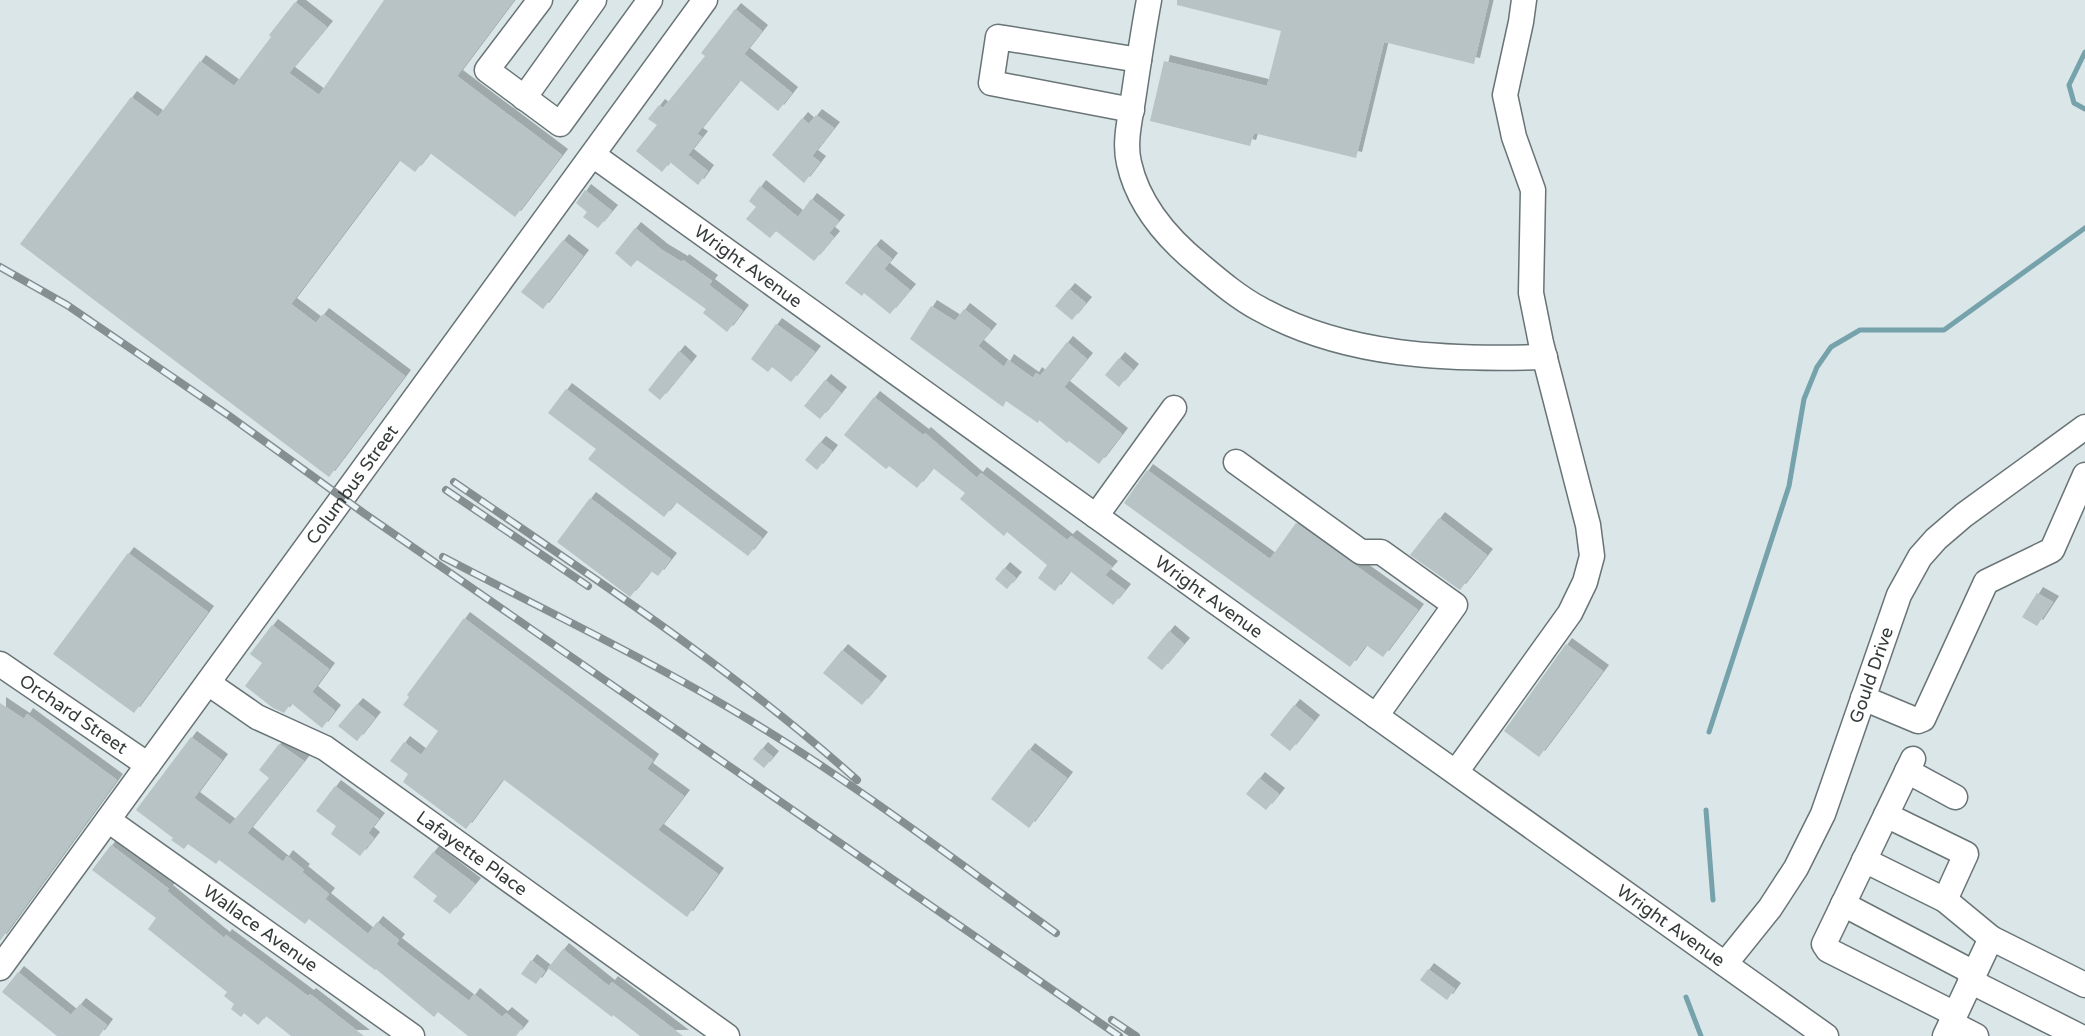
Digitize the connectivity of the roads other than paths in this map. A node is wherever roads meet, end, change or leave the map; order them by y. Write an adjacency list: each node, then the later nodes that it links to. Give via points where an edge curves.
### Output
1 (540, 0): 8 (street, via 487,71)
2 (594, 0): 8 (street)
3 (650, 0): 8 (street, via 560,124)
4 (705, 0): 10 (street, Columbus Street)
5 (1149, 0): 7 (street)
6 (1524, 0): 11 (street, via 1504,94 1533,190 1531,293)
7 (1139, 60): 9 (street); 9 (street, via 998,37 991,83)
8 (524, 98)
9 (1132, 110): 11 (street, via 1128,160 1152,216 1188,255 1259,309 1360,346 1467,359)
10 (593, 155): 16 (street, Wright Avenue); 18 (street, Columbus Street)
11 (1545, 357): 22 (street, via 1592,556 1570,613)
12 (1174, 408): 16 (street)
13 (2080, 430): 19 (street, Gould Drive, via 1964,515 1920,557 1899,595)
14 (1236, 462): 20 (street, via 1361,552 1381,552 1455,605)
15 (2085, 475): 19 (street, via 2052,550 1986,582 1923,719 1918,721)
16 (1096, 516): 20 (street, Wright Avenue)
17 (0, 664): 21 (street, Orchard Street)
18 (208, 683): 21 (street, Columbus Street); 36 (street, Lafayette Place, via 257,717 325,748)
19 (1863, 698): 30 (street, Gould Drive, via 1823,814 1796,868)
20 (1376, 716): 22 (street, Wright Avenue)
21 (148, 765): 25 (street, Columbus Street)
22 (1456, 772): 30 (street, Wright Avenue)
23 (1955, 797): 24 (street, via 1910,765)
24 (1886, 815): 26 (street); 27 (street, via 1966,854)
25 (108, 820): 31 (street, Columbus Street); 35 (street, Wallace Avenue)
26 (1864, 860): 27 (street); 28 (street)
27 (1945, 900): 29 (street)
28 (1843, 904): 32 (street); 34 (street, via 1824,944 1828,950)
29 (1991, 938): 32 (street); 33 (street)
30 (1725, 964): 37 (street, Wright Avenue)
31 (0, 968)
32 (1972, 977): 34 (street); 39 (street)
33 (2085, 985)
34 (1950, 1025): 38 (street)
35 (412, 1036)
36 (727, 1036)
37 (1826, 1036)
38 (1976, 1036)
39 (2079, 1036)

